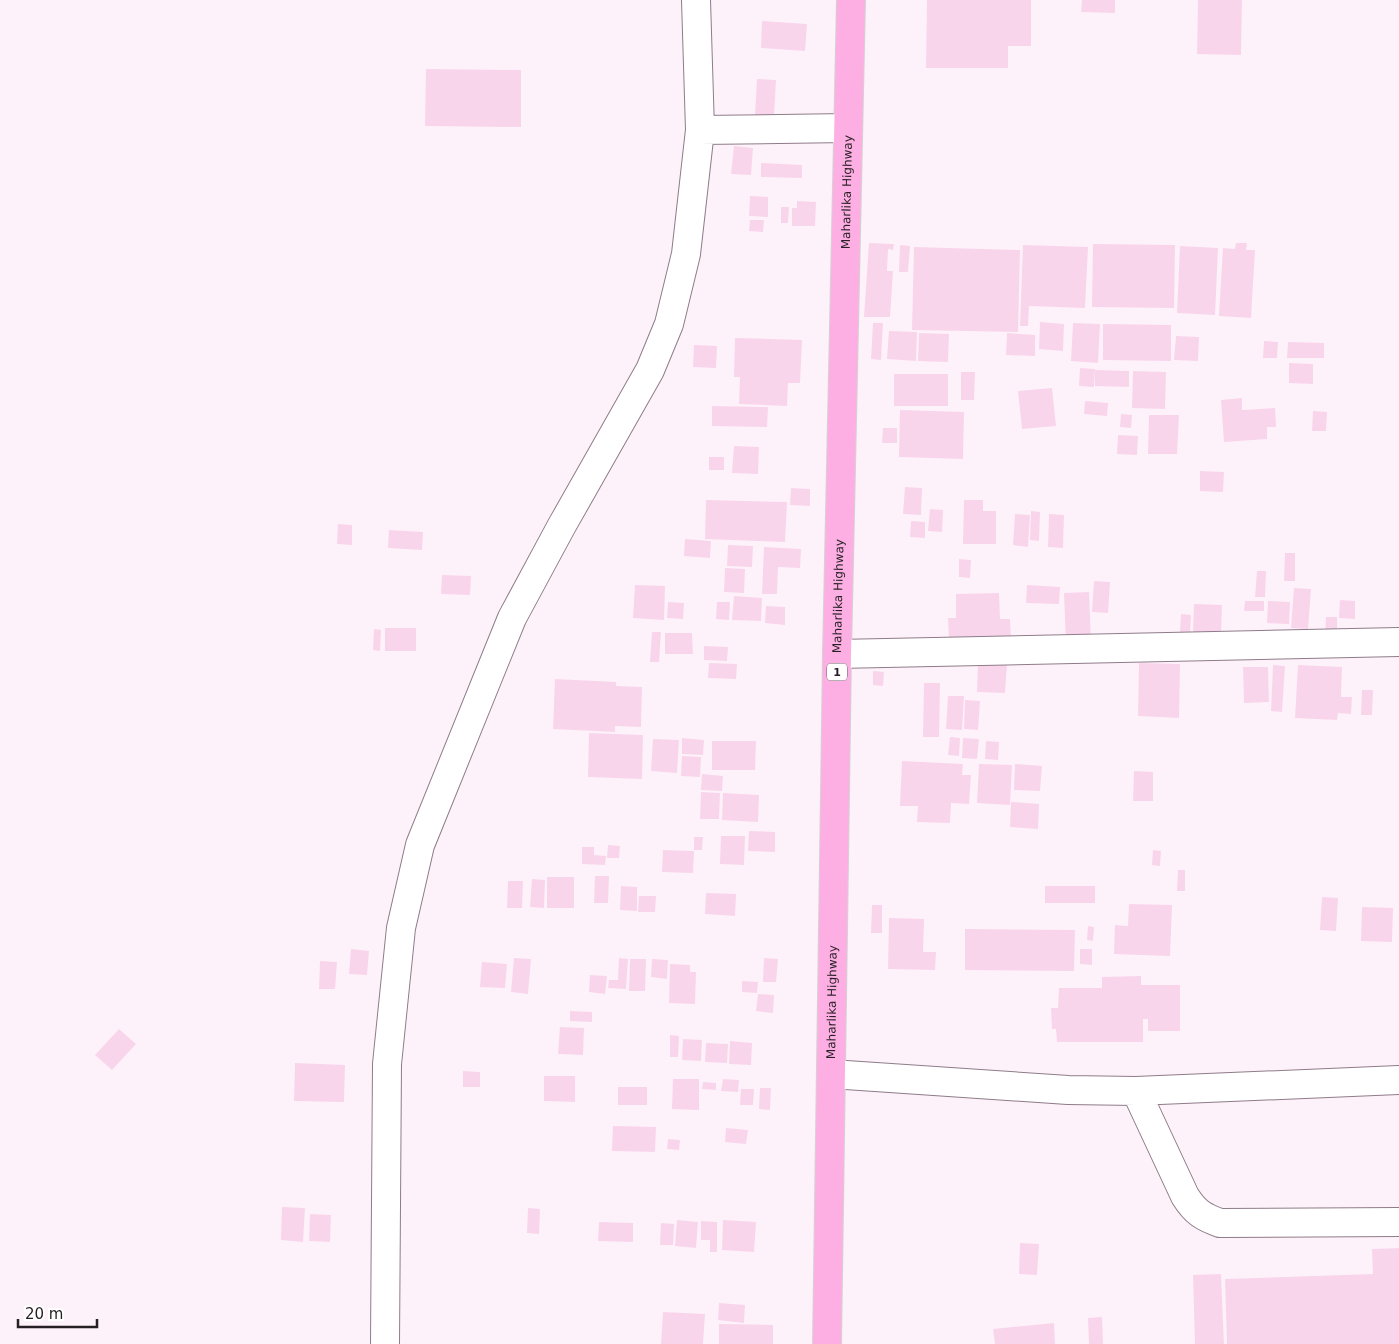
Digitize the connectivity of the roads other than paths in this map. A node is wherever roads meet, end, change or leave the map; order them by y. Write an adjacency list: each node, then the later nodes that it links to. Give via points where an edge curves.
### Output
1 (696, 0): 4 (street)
2 (851, 0): 3 (highway, Maharlika Highway / 1)
3 (848, 128): 4 (street); 6 (highway, Maharlika Highway / 1)
4 (700, 130): 11 (street, via 686,254 669,324 650,370 512,618 420,845 400,928 387,1064)
5 (1399, 642): 6 (street)
6 (837, 654): 7 (highway, Maharlika Highway / 1)
7 (831, 1074): 9 (street); 12 (highway, Maharlika Highway / 1)
8 (1399, 1080): 9 (street)
9 (1136, 1092): 10 (street, via 1184,1196 1203,1217 1220,1223)
10 (1399, 1222)
11 (385, 1344)
12 (827, 1344)

